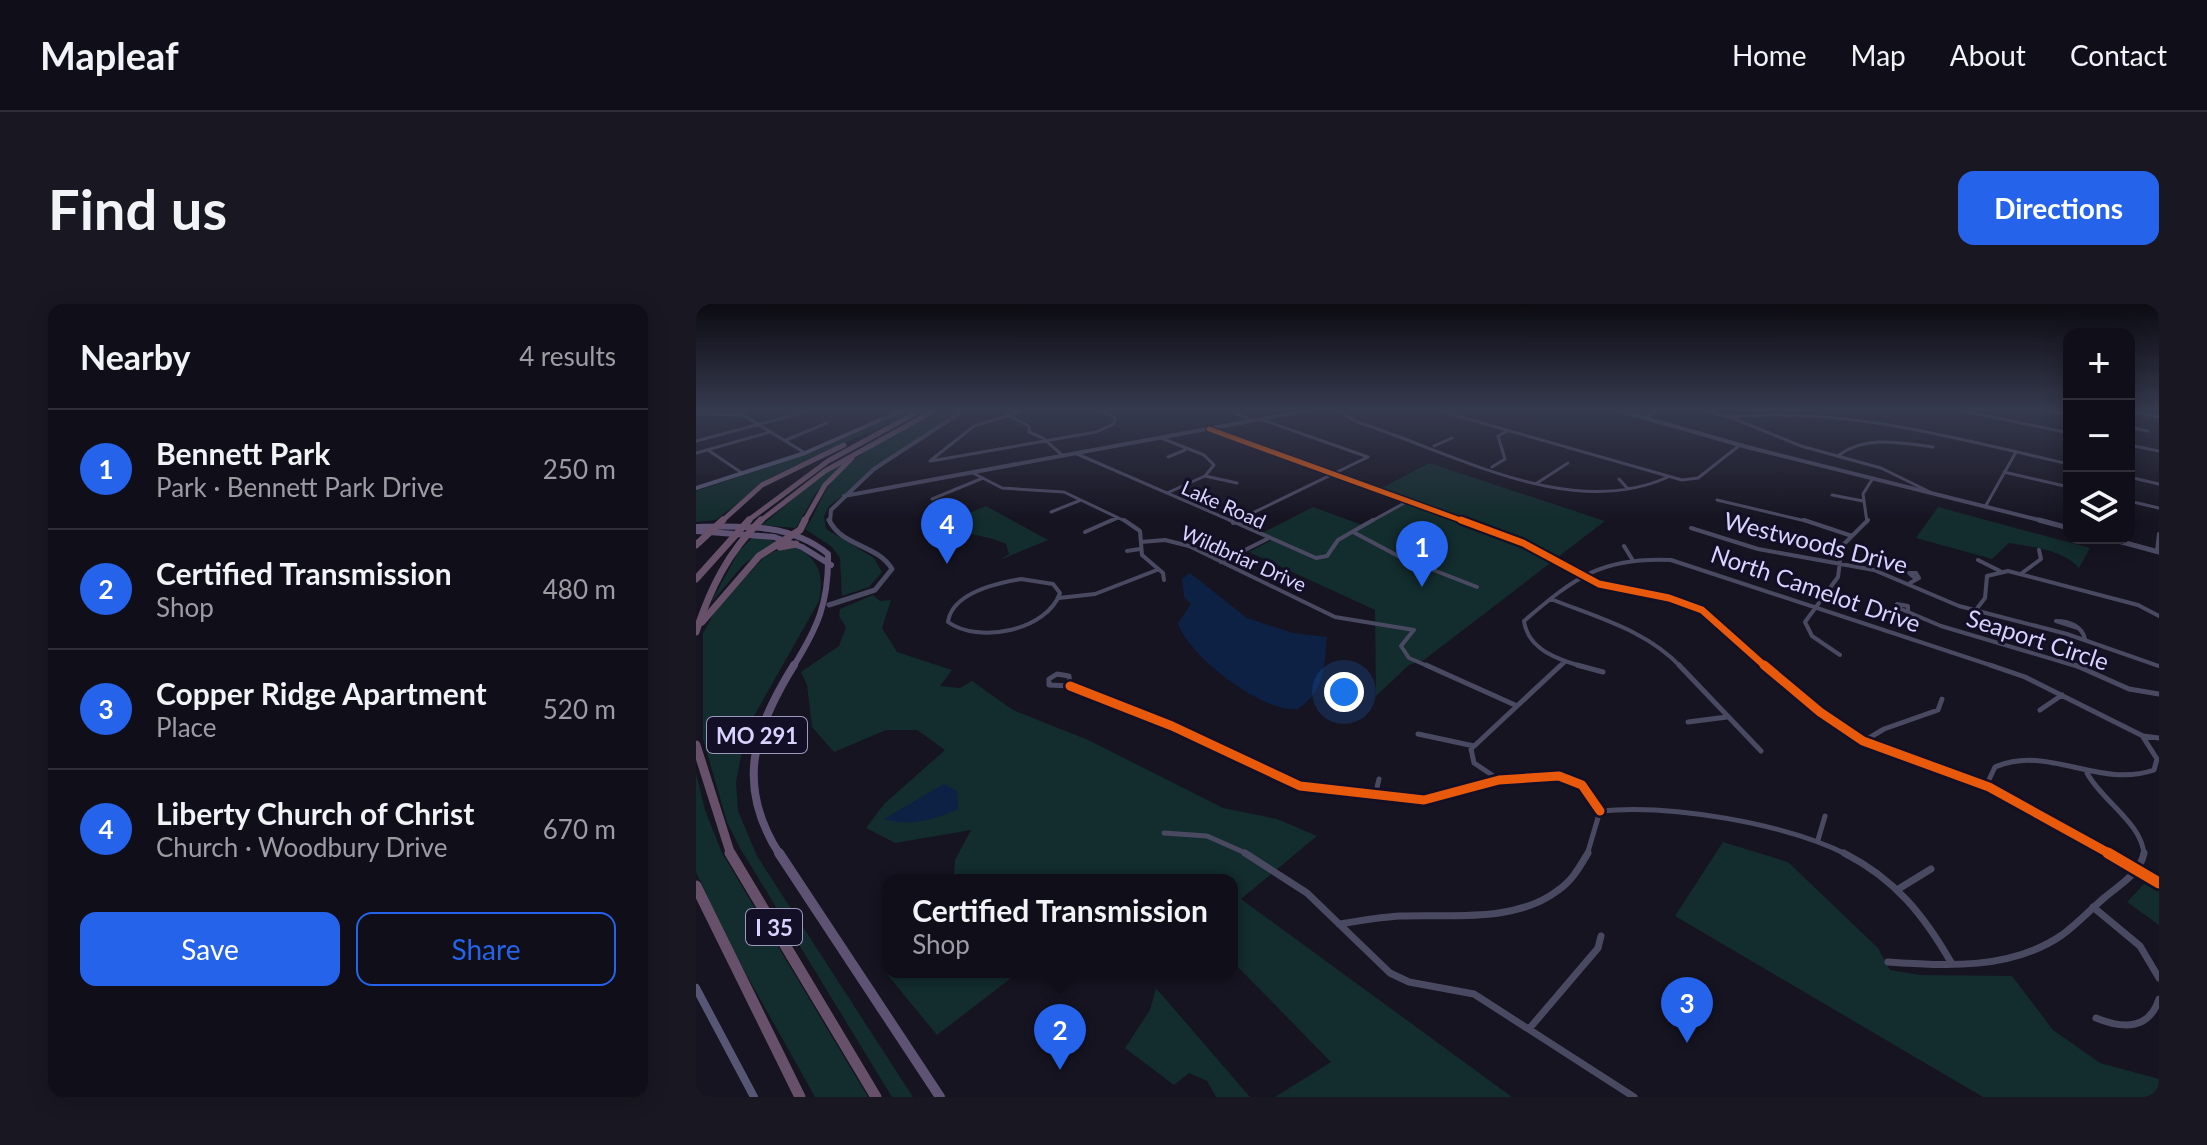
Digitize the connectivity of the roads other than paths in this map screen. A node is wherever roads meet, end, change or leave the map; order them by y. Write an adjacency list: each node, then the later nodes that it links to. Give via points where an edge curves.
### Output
1 (719, 446): 27 (street)
2 (793, 446): 32 (street)
3 (821, 446): 32 (main road)
4 (844, 446): 74 (highway, via 775,476)
5 (853, 446): 101 (highway, via 781,490 736,530)
6 (867, 446): 114 (highway, via 815,476 744,538 715,579)
7 (870, 446): 77 (highway, via 832,476 807,522)
8 (909, 446): 59 (street)
9 (946, 446): 10 (street, via 927,460)
10 (1016, 446)
11 (1051, 446): 35 (street)
12 (1119, 446): 33 (street)
13 (1178, 446): 28 (street)
14 (1256, 446): 43 (street)
15 (1336, 446): 43 (street, via 1368,457)
16 (1432, 446): 39 (street)
17 (1501, 446): 39 (street, via 1505,459)
18 (1562, 446): 45 (street)
19 (1739, 446): 45 (street, via 1695,479)
20 (1744, 446): 47 (street)
21 (1801, 446): 34 (street)
22 (1855, 446): 34 (street)
23 (1925, 446): 26 (street)
24 (1990, 446): 30 (street)
25 (2135, 446): 29 (street)
26 (1933, 447)
27 (708, 449): 31 (street); 41 (street)
28 (1186, 450): 36 (street); 44 (street, via 1213,461)
29 (2159, 451)
30 (2016, 452): 38 (street); 40 (street)
31 (696, 453)
32 (805, 453): 41 (main road)
33 (1077, 454): 35 (street); 56 (street, Lake Road)
34 (1839, 455): 57 (street)
35 (1064, 457): 42 (street)
36 (1168, 457)
37 (1568, 463): 51 (street)
38 (2063, 463)
39 (1490, 468): 51 (street)
40 (2004, 472): 53 (street); 66 (street)
41 (742, 473): 54 (main road)
42 (973, 473): 46 (street); 59 (street)
43 (1333, 474): 63 (street); 70 (street)
44 (1205, 476): 50 (street); 56 (street)
45 (1668, 477): 55 (street)
46 (983, 478): 60 (street); 61 (street, via 1002,488 1053,489)
47 (1873, 478): 57 (street); 64 (street)
48 (2135, 478): 52 (street)
49 (1619, 479): 55 (street)
50 (1237, 483)
51 (1536, 483): 55 (street, via 1566,490)
52 (2159, 484)
53 (2063, 486)
54 (696, 488)
55 (1629, 490)
56 (1166, 494): 70 (street, Lake Road)
57 (1934, 494): 66 (street)
58 (1832, 495): 64 (street)
59 (844, 496): 108 (street, via 829,514 831,526 887,560 892,573 869,593)
60 (932, 499)
61 (1081, 499): 68 (street); 69 (street)
62 (1717, 500): 79 (street)
63 (1408, 501): 76 (street); 100 (street, via 1523,543)
64 (1863, 501): 79 (street, via 1868,521)
65 (2135, 502): 67 (street)
66 (1985, 507): 71 (street)
67 (2159, 508)
68 (1051, 512)
69 (1119, 517): 75 (street); 82 (street, via 1137,528)
70 (1233, 523): 80 (street, Lake Road)
71 (2063, 526)
72 (1691, 528): 95 (street, Westwoods Drive, via 1758,549)
73 (696, 529): 74 (main road)
74 (717, 529): 77 (main road); 81 (main road); 85 (highway)
75 (1085, 532)
76 (1354, 532): 80 (street, Lake Road, via 1319,558); 105 (street, via 1400,557)
77 (794, 534): 81 (highway); 96 (main road, via 820,546)
78 (2159, 534): 90 (street)
79 (1852, 536): 95 (street, via 1838,553)
80 (1268, 538): 94 (street)
81 (784, 540): 83 (main road); 91 (highway)
82 (1141, 542): 87 (street); 94 (street, Wildbriar Drive, via 1176,542)
83 (796, 544): 91 (highway); 96 (main road)
84 (2131, 544): 90 (street)
85 (696, 545)
86 (1624, 546): 92 (street)
87 (1140, 549): 89 (street); 97 (street)
88 (2039, 550): 99 (street, via 2041,559)
89 (1127, 551)
90 (2158, 551)
91 (764, 553): 114 (highway)
92 (1632, 559): 100 (street, North Camelot Drive, via 1598,565); 109 (street, North Camelot Drive, via 1683,562)
93 (1978, 560): 98 (street)
94 (1221, 562): 124 (street, Wildbriar Drive, via 1345,621 1414,630 1401,646 1409,658)
95 (1840, 564): 104 (street, Westwoods Drive); 109 (street, via 1838,577)
96 (831, 565): 108 (main road, MO 291)
97 (1158, 570): 103 (street); 106 (street, via 1095,594)
98 (2001, 572): 99 (street); 110 (street, via 1985,579 1985,598)
99 (2022, 573): 112 (street, via 2138,605)
100 (1578, 576): 107 (street, North Camelot Drive); 131 (street, via 1612,588 1669,596 1702,610 1834,722)
101 (696, 579)
102 (1916, 579): 104 (street)
103 (1164, 580)
104 (1910, 583): 110 (street, Westwoods Drive)
105 (1477, 587)
106 (1059, 598): 106 (street, via 1055,585 1042,580 1007,581 959,603 948,622 963,633 994,633 1041,615)
107 (1551, 599): 117 (street, North Camelot Drive, via 1523,627); 126 (street, via 1651,640)
108 (829, 605): 163 (main road, MO 291, via 757,735 750,781 755,810)
109 (1815, 606): 116 (street, via 1805,620 1806,630); 121 (street, North Camelot Drive)
110 (1975, 611): 115 (street, Westwoods Drive)
111 (1908, 612): 122 (street, Seaport Circle, via 2026,654 2074,665 2129,689)
112 (2159, 620)
113 (2078, 628): 115 (street)
114 (696, 630)
115 (2085, 639): 118 (street, Westwoods Drive)
116 (1840, 655)
117 (1564, 663): 119 (street); 124 (street)
118 (2159, 666)
119 (1603, 672)
120 (1070, 686): 140 (street, via 1289,783)
121 (2063, 694): 125 (street); 129 (street, North Camelot Drive)
122 (2159, 694)
123 (1942, 699): 131 (street, via 1938,710)
124 (1515, 705): 133 (street)
125 (2040, 710)
126 (1728, 716): 127 (street); 134 (street)
127 (1688, 722)
128 (1418, 734): 133 (street)
129 (2143, 736): 130 (street, North Camelot Drive); 135 (street, via 2156,754)
130 (2159, 738)
131 (1864, 741): 139 (street)
132 (696, 745): 162 (highway, I 35, via 726,847)
133 (1474, 746): 138 (street, via 1474,763)
134 (1761, 751)
135 (2157, 772): 136 (street, via 2136,777)
136 (2087, 773): 139 (street, via 2016,760 1995,767); 146 (street, via 2104,802 2142,843 2145,852)
137 (1379, 779): 140 (street)
138 (1499, 780): 140 (street, via 1436,799); 141 (street, via 1567,778 1589,790)
139 (1986, 786): 146 (street, via 2037,809)
140 (1375, 796)
141 (1600, 811): 144 (street, via 1690,811); 151 (street, via 1581,869 1558,893 1496,913)
142 (1825, 816): 144 (street)
143 (1164, 833): 151 (street, via 1207,836 1248,853 1307,893)
144 (1818, 840): 149 (street, via 1864,861)
145 (1931, 869): 149 (street)
146 (2136, 870): 147 (street); 150 (street)
147 (2159, 883)
148 (696, 886): 161 (highway, I 35)
149 (1900, 888): 154 (street, via 1931,924)
150 (2093, 907): 154 (street, via 2034,950); 155 (street, via 2133,938)
151 (1339, 924): 159 (street, via 1390,973 1409,982 1474,994)
152 (1601, 936): 159 (street, via 1598,948)
153 (1888, 962): 154 (street)
154 (1952, 964)
155 (2159, 978)
156 (696, 988): 160 (main road)
157 (2159, 999): 158 (street, via 2152,1017 2136,1026)
158 (2096, 1018)
159 (1529, 1029): 164 (street)
160 (754, 1097)
161 (800, 1097)
162 (876, 1097)
163 (940, 1097)
164 (1634, 1097)

